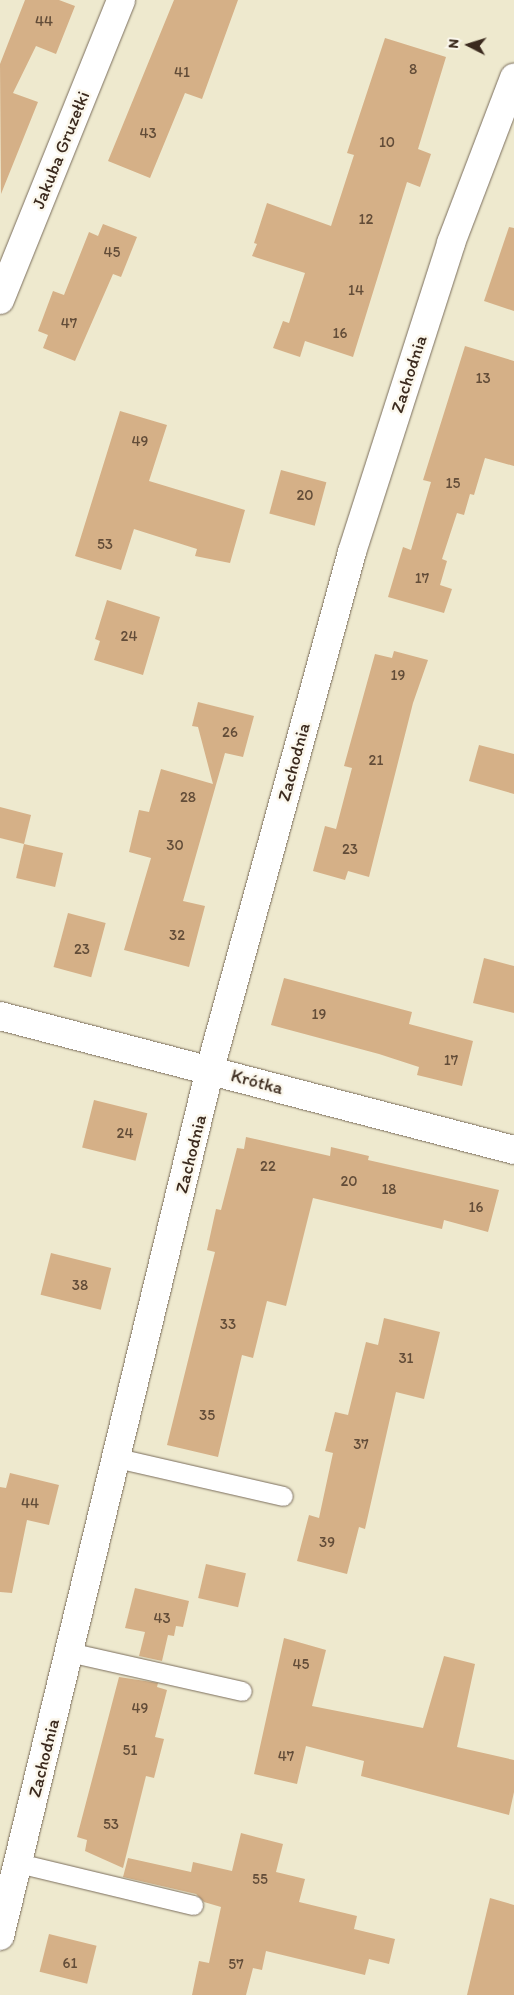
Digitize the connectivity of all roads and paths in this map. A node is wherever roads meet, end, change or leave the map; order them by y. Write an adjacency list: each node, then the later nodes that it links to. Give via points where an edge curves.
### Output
1 (121, 0): 3 (street, Jakuba Gruzełki)
2 (514, 78): 5 (street, Zachodnia, via 450,244 352,552)
3 (0, 300)
4 (0, 1016): 5 (street, Krótka)
5 (210, 1069): 6 (street, Krótka); 7 (street, Zachodnia)
6 (514, 1150)
7 (118, 1458): 8 (lane); 9 (street, Zachodnia)
8 (283, 1496)
9 (69, 1652): 10 (lane); 11 (street, Zachodnia)
10 (242, 1691)
11 (18, 1863): 12 (lane); 13 (street, Zachodnia)
12 (193, 1905)
13 (0, 1936)

